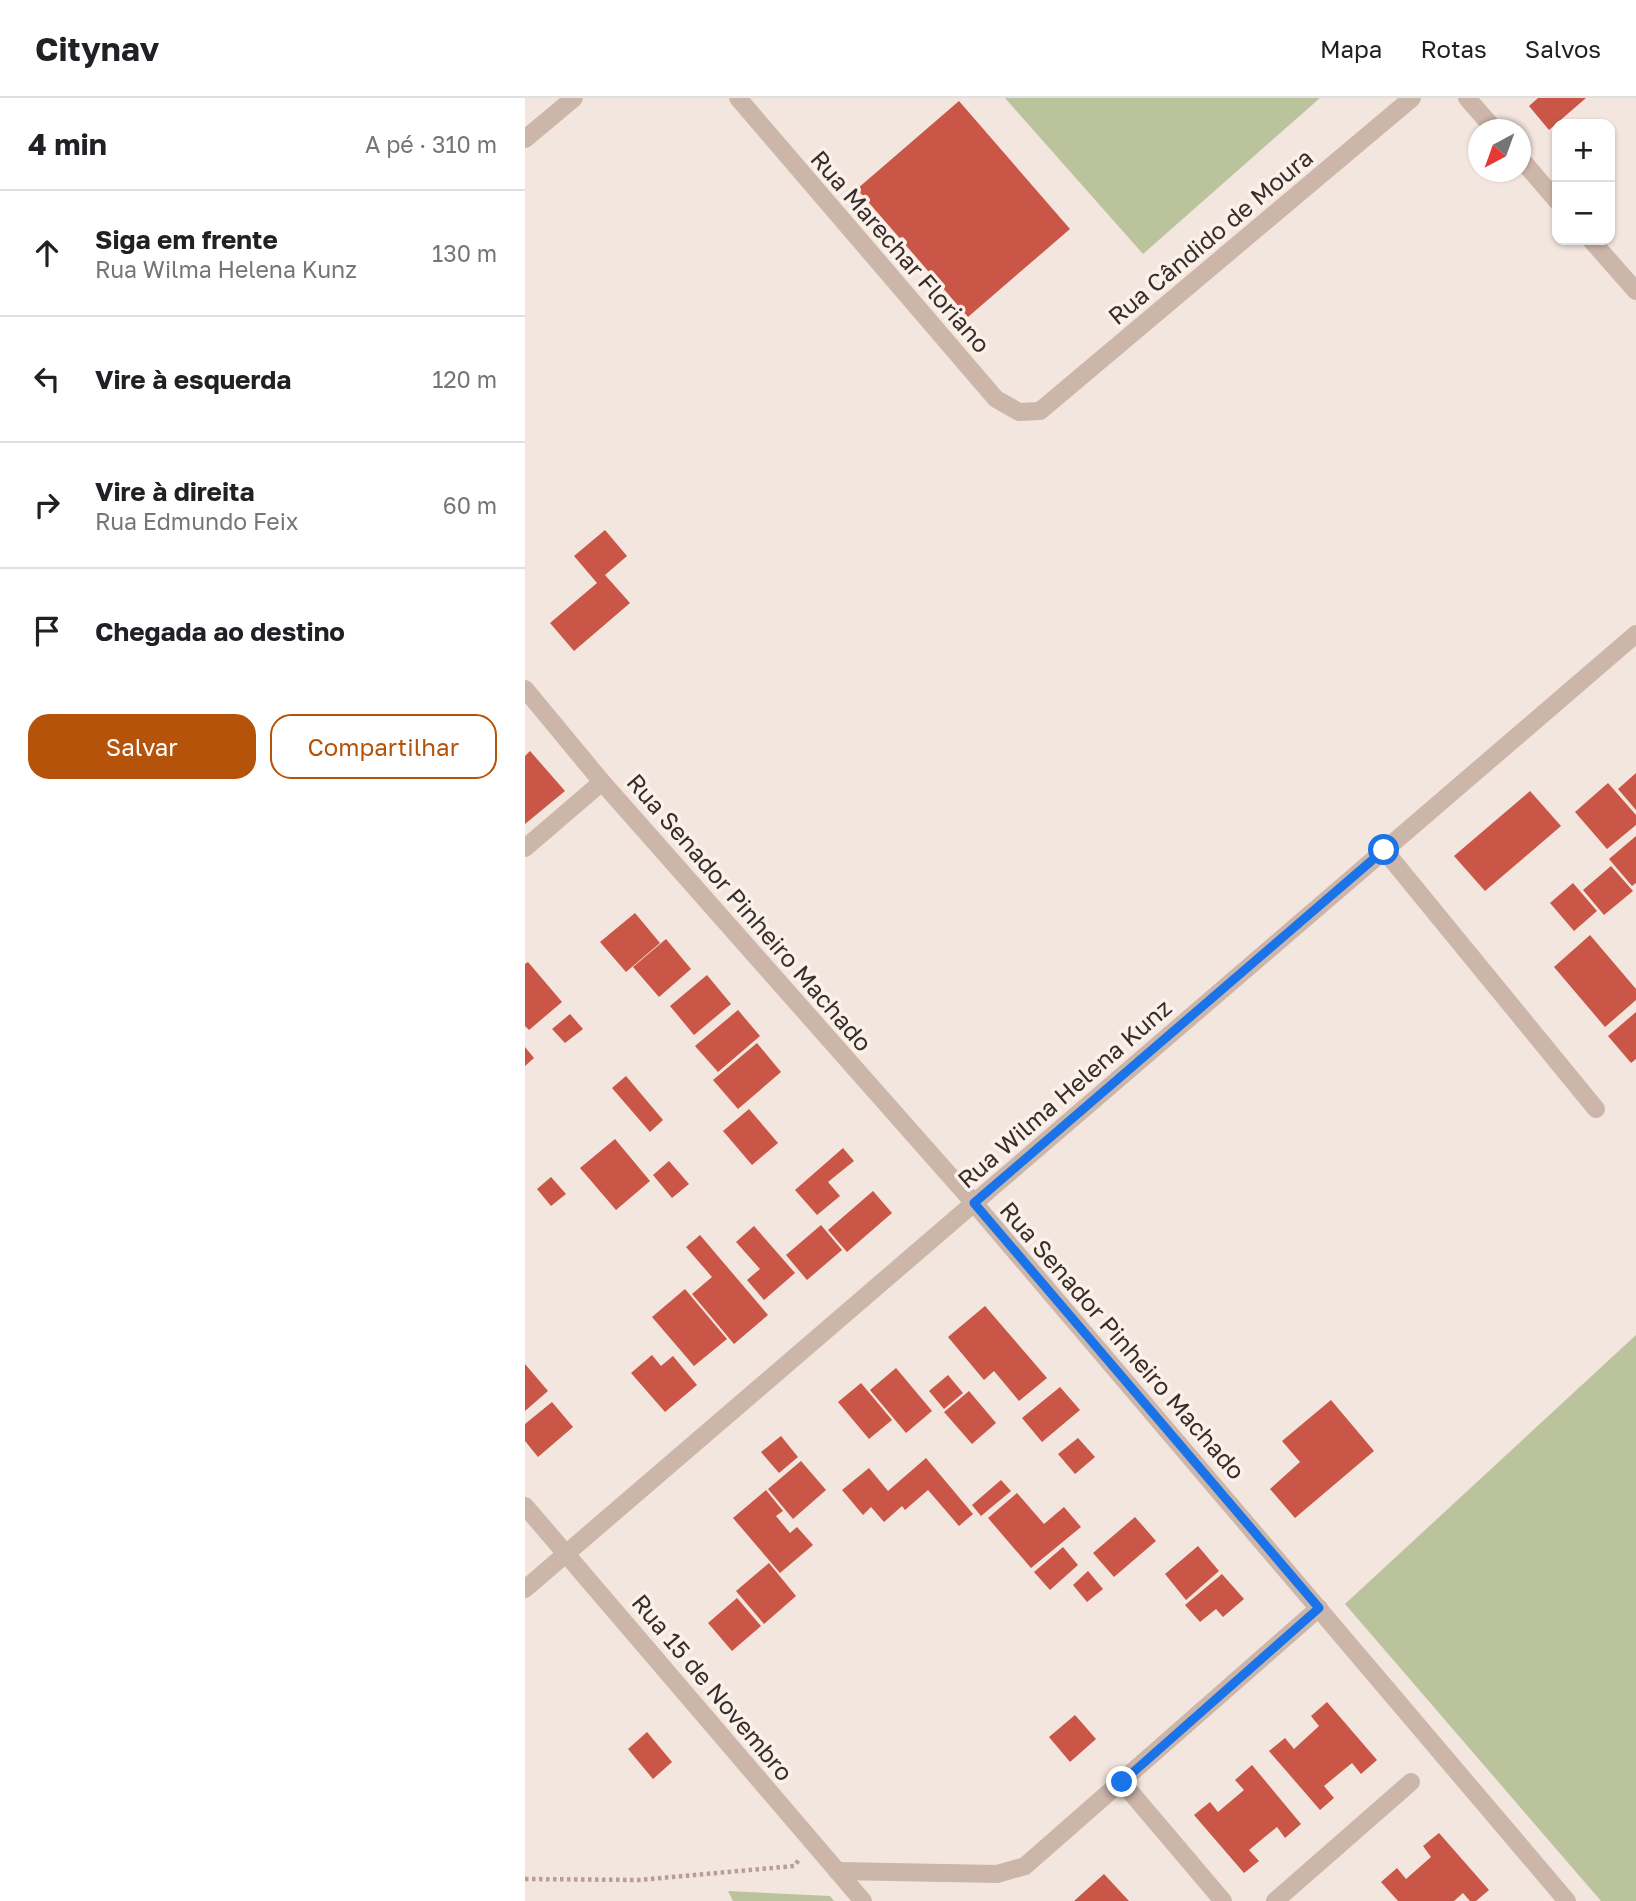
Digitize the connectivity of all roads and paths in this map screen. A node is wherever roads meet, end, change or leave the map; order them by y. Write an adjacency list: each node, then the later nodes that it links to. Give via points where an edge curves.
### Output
1 (574, 98): 6 (street)
2 (738, 98): 11 (street, Rua Marechar Floriano, via 996,399 1019,412)
3 (1412, 98): 11 (street, Rua Cândido de Moura)
4 (1467, 98): 5 (street)
5 (1485, 119)
6 (525, 139)
7 (1531, 171): 8 (street)
8 (1552, 195)
9 (1595, 245): 10 (street)
10 (1636, 291)
11 (1040, 411)
12 (1636, 634): 16 (street, Rua Wilma Helena Kunz)
13 (525, 689): 14 (street, Rua Senador Pinheiro Machado)
14 (602, 782): 15 (street); 18 (street, Rua Senador Pinheiro Machado)
15 (525, 848)
16 (1384, 850): 17 (street); 18 (street, Rua Wilma Helena Kunz)
17 (1596, 1109)
18 (974, 1203): 20 (street, Rua Wilma Helena Kunz); 22 (street, Rua Senador Pinheiro Machado)
19 (525, 1506): 20 (street, Rua 15 de Novembro)
20 (566, 1553): 21 (street, Rua Wilma Helena Kunz); 25 (street, Rua 15 de Novembro)
21 (525, 1589)
22 (1319, 1608): 23 (street); 31 (street, Rua Senador Pinheiro Machado)
23 (1122, 1782): 26 (street, via 1025,1866 997,1874); 29 (street)
24 (1411, 1782): 30 (street)
25 (814, 1843): 26 (street, Rua 15 de Novembro); 27 (path, via 794,1866 639,1880)
26 (837, 1871): 28 (street, Rua 15 de Novembro)
27 (525, 1879)
28 (863, 1901)
29 (1223, 1901)
30 (1275, 1901)
31 (1567, 1901)

